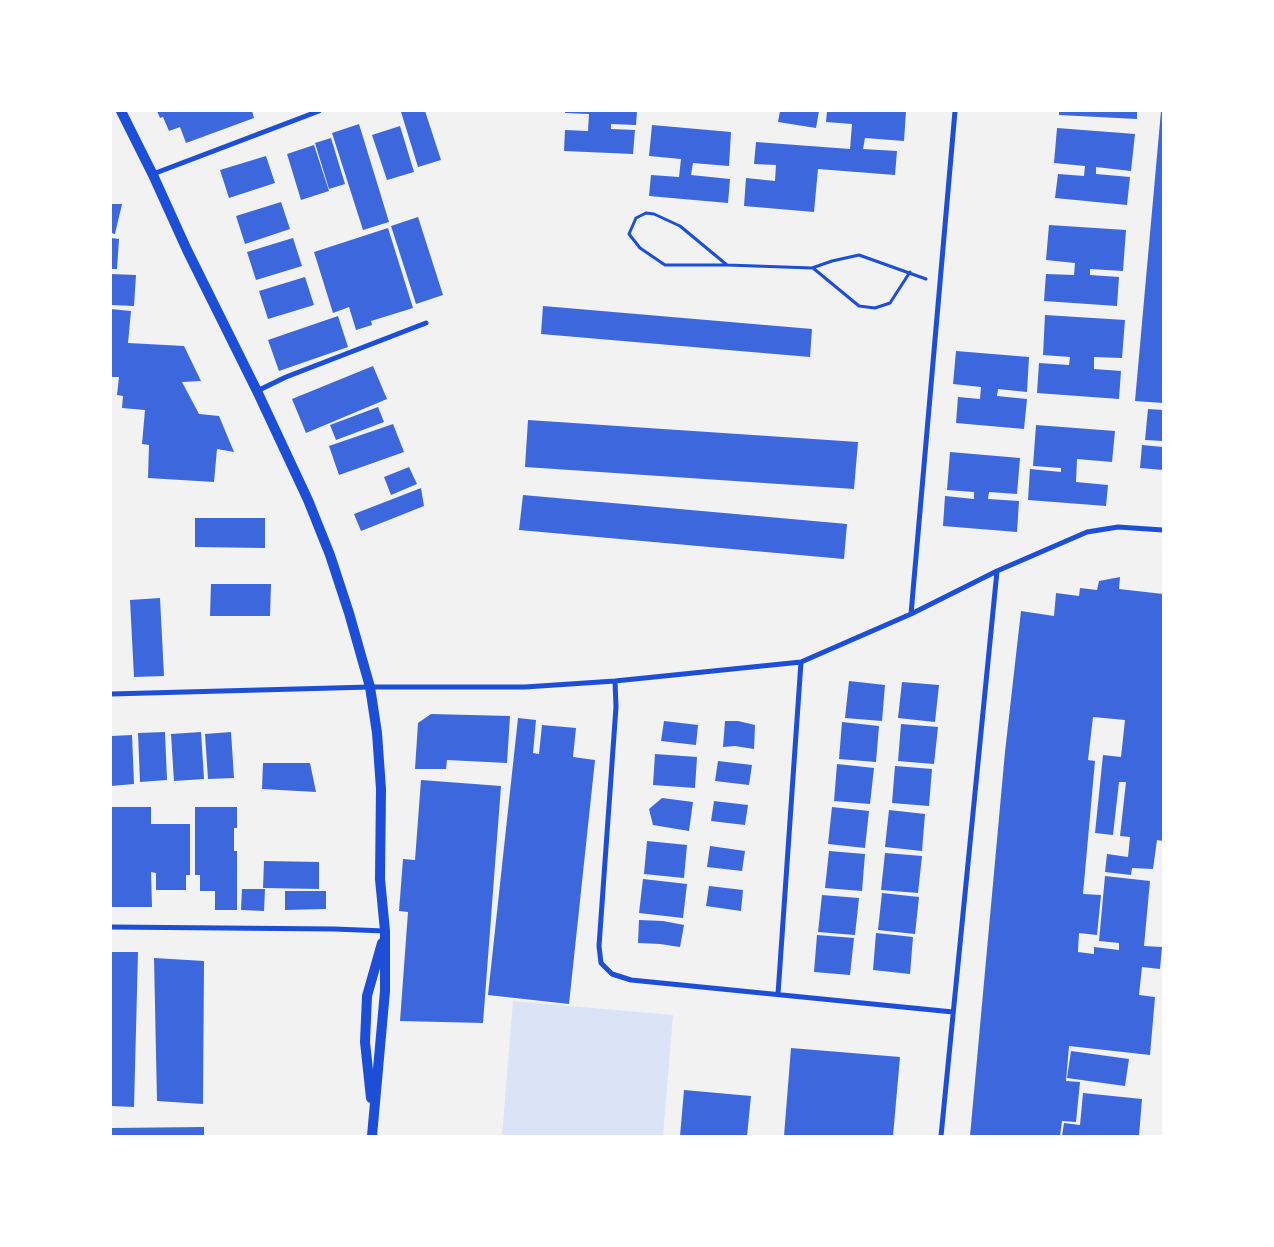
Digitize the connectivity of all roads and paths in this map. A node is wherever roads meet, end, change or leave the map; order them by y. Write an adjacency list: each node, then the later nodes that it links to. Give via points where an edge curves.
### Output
1 (121, 111): 4 (main road)
2 (319, 111): 4 (street)
3 (955, 111): 8 (street)
4 (153, 174): 10 (main road)
5 (727, 265): 5 (path, via 680,226 654,214 646,213 636,218 629,234 640,248 665,265); 6 (path)
6 (812, 268): 7 (path, via 859,255); 7 (path, via 859,306 875,308 890,304)
7 (910, 272): 8 (path)
8 (940, 285): 13 (street)
9 (426, 323): 10 (street)
10 (258, 391): 16 (main road, via 330,555)
11 (1163, 530): 12 (street, via 1118,527 1087,532)
12 (997, 571): 13 (street); 21 (street)
13 (911, 614): 14 (street)
14 (801, 662): 15 (street); 20 (street)
15 (615, 681): 16 (street, via 525,687); 20 (street, via 616,707 599,946 601,963 612,974 631,980)
16 (370, 687): 17 (street); 19 (main road, via 381,789 380,879)
17 (111, 694)
18 (111, 927): 19 (street)
19 (385, 931): 22 (main road, via 385,991); 22 (main road, via 367,996 365,1042)
20 (778, 994): 21 (street)
21 (952, 1012): 24 (street)
22 (373, 1122): 23 (main road)
23 (372, 1136)
24 (941, 1136)

